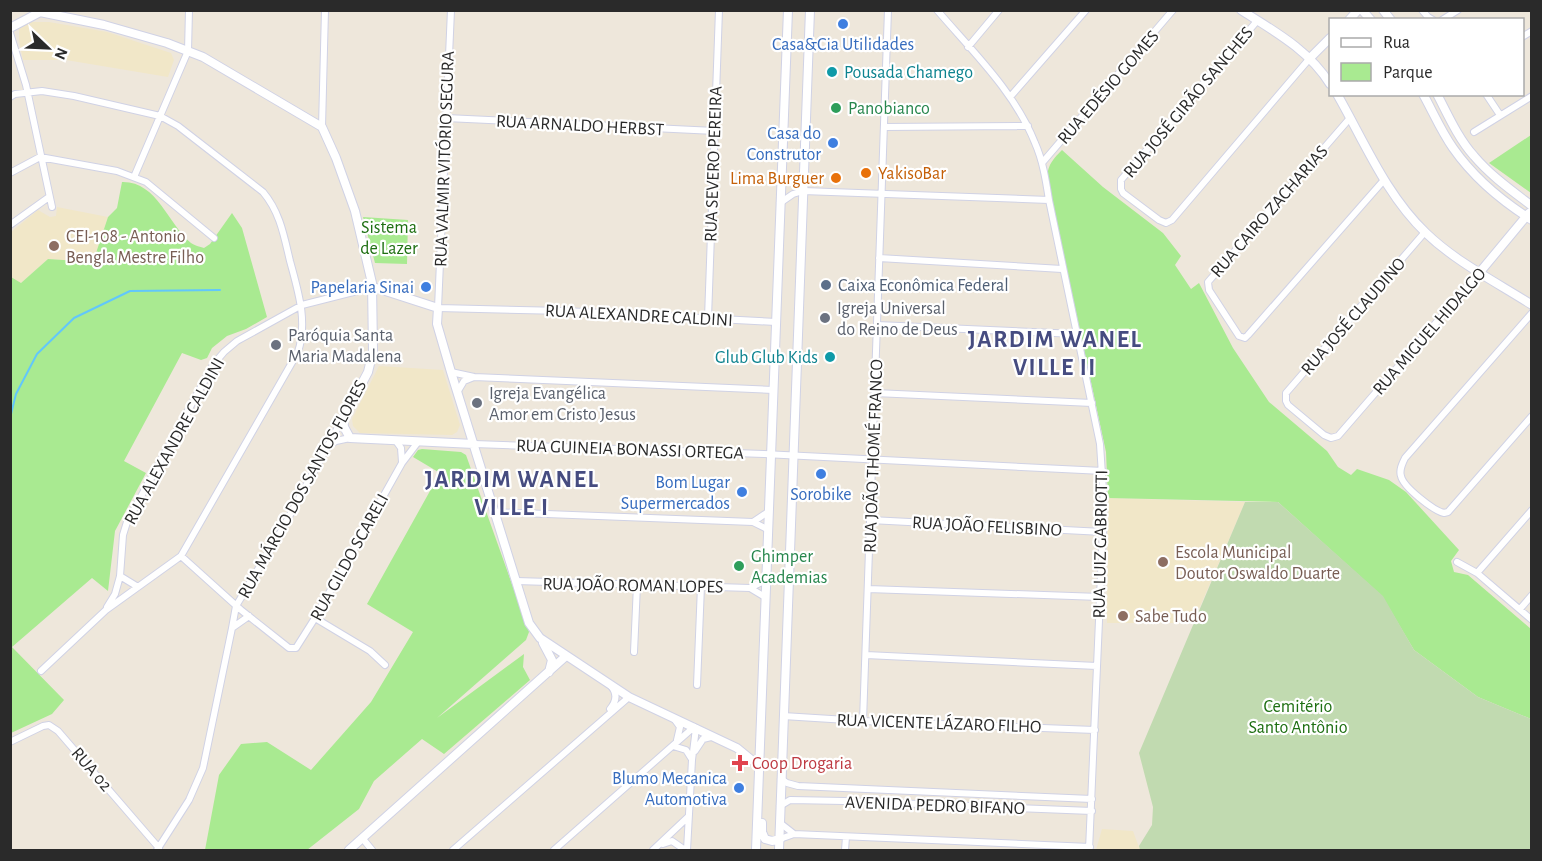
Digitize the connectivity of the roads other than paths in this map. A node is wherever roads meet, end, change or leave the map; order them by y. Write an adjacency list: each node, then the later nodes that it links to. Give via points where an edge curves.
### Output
1 (189, 10): 21 (street)
2 (326, 10): 37 (street)
3 (451, 10): 34 (street, RUA VALMIR VITÓRIO SEGURA)
4 (719, 10): 39 (street, RUA SEVERO PEREIRA)
5 (788, 10): 50 (street)
6 (810, 10): 46 (street)
7 (888, 10): 38 (street, RUA JOÃO THOMÉ FRANCO)
8 (937, 10): 20 (street, RUA LUIZ GABRIOTTI)
9 (999, 10): 20 (street)
10 (1086, 10): 31 (street)
11 (1173, 10): 42 (street, RUA EDÉSIO GOMES)
12 (1241, 10): 16 (street)
13 (42, 11): 15 (street); 21 (street)
14 (10, 17): 15 (street)
15 (24, 21): 17 (street)
16 (1257, 21): 22 (street); 22 (street, RUA JOSÉ GIRÃO SANCHES, via 1123,176 1123,193 1159,220 1172,220)
17 (10, 28)
18 (10, 33): 24 (street)
19 (1329, 39): 22 (street)
20 (968, 47): 31 (street, RUA LUIZ GABRIOTTI)
21 (188, 51): 32 (street); 37 (street)
22 (1310, 58): 23 (street)
23 (1329, 83)
24 (27, 92): 30 (street); 32 (street, via 74,96); 41 (street)
25 (1338, 96): 35 (street)
26 (1424, 96): 53 (street, via 1472,173 1488,189)
27 (1438, 96): 51 (street, via 1473,155)
28 (1487, 96): 33 (street)
29 (1532, 96): 33 (street)
30 (10, 97)
31 (1010, 97): 36 (street, RUA LUIZ GABRIOTTI)
32 (160, 116): 44 (street); 62 (street, via 178,126 273,203)
33 (1500, 116): 40 (street)
34 (446, 118): 39 (street, RUA ARNALDO HERBST); 64 (street, RUA VALMIR VITÓRIO SEGURA)
35 (1350, 118): 45 (street); 45 (street, RUA CAIRO ZACHARIAS, via 1208,282 1209,290 1237,334 1242,338 1248,335)
36 (1028, 126): 38 (street); 42 (street, RUA LUIZ GABRIOTTI)
37 (322, 127): 60 (street, RUA MÁRCIO DOS SANTOS FLORES, via 355,211)
38 (884, 127): 47 (street, RUA JOÃO THOMÉ FRANCO)
39 (715, 131): 67 (street, RUA SEVERO PEREIRA)
40 (1474, 132)
41 (40, 157): 43 (street); 44 (street); 48 (street)
42 (1042, 163): 49 (street, RUA LUIZ GABRIOTTI)
43 (10, 173)
44 (134, 177): 56 (street, via 146,182)
45 (1384, 180): 55 (street)
46 (803, 191): 47 (street); 50 (street); 89 (street)
47 (882, 194): 49 (street); 57 (street, RUA JOÃO THOMÉ FRANCO)
48 (49, 197): 52 (street); 54 (street)
49 (1049, 200): 58 (street, RUA LUIZ GABRIOTTI)
50 (780, 203): 68 (street)
51 (1532, 206)
52 (52, 207)
53 (1530, 216): 59 (street, RUA MIGUEL HIDALGO)
54 (10, 225)
55 (1425, 232): 59 (street); 80 (street, RUA JOSÉ CLAUDINO, via 1286,393 1286,401)
56 (214, 238)
57 (879, 258): 58 (street); 69 (street, RUA JOÃO THOMÉ FRANCO)
58 (1062, 269): 70 (street, RUA LUIZ GABRIOTTI)
59 (1480, 272): 63 (street); 80 (street, RUA MIGUEL HIDALGO, via 1338,436)
60 (373, 287): 61 (street, RUA ALEXANDRE CALDINI); 62 (street, RUA ALEXANDRE CALDINI); 65 (street, RUA MÁRCIO DOS SANTOS FLORES)
61 (397, 293): 64 (street, RUA ALEXANDRE CALDINI); 65 (street, via 380,300)
62 (302, 304): 101 (street, via 298,352); 104 (street, RUA ALEXANDRE CALDINI, via 237,341 213,365 127,522)
63 (1532, 305)
64 (438, 308): 67 (street, RUA ALEXANDRE CALDINI); 71 (street, via 437,324)
65 (374, 313): 78 (street, RUA MÁRCIO DOS SANTOS FLORES, via 368,372)
66 (1532, 313): 77 (street, via 1405,458 1399,473 1402,480 1444,513)
67 (708, 318): 68 (street, RUA ALEXANDRE CALDINI)
68 (776, 322): 73 (street)
69 (877, 325): 70 (street); 75 (street, RUA JOÃO THOMÉ FRANCO)
70 (1076, 334): 76 (street, RUA LUIZ GABRIOTTI)
71 (451, 372): 72 (street); 74 (street)
72 (474, 377): 73 (street); 74 (street, via 464,381)
73 (773, 390): 88 (street)
74 (457, 393): 79 (street)
75 (875, 393): 76 (street); 90 (street, RUA JOÃO THOMÉ FRANCO)
76 (1092, 403): 93 (street, RUA LUIZ GABRIOTTI)
77 (1532, 416)
78 (343, 419): 81 (street); 87 (street, RUA MÁRCIO DOS SANTOS FLORES)
79 (467, 425): 84 (street, via 460,438); 85 (street)
80 (1327, 437)
81 (350, 438): 82 (street, RUA GUINEIA BONASSI ORTEGA); 87 (street, RUA GUINEIA BONASSI ORTEGA)
82 (396, 441): 83 (street, RUA GUINEIA BONASSI ORTEGA); 91 (street)
83 (418, 442): 84 (street, RUA GUINEIA BONASSI ORTEGA); 91 (street, RUA GILDO SCARELI)
84 (448, 443): 85 (street, RUA GUINEIA BONASSI ORTEGA)
85 (474, 444): 86 (street, RUA GUINEIA BONASSI ORTEGA); 92 (street)
86 (490, 445): 88 (street, RUA GUINEIA BONASSI ORTEGA); 92 (street, RUA GUINEIA BONASSI ORTEGA, via 482,453)
87 (327, 447): 115 (street, RUA MÁRCIO DOS SANTOS FLORES)
88 (770, 454): 89 (street, RUA GUINEIA BONASSI ORTEGA); 96 (street)
89 (793, 455): 90 (street, RUA GUINEIA BONASSI ORTEGA); 134 (street)
90 (872, 459): 93 (street, RUA GUINEIA BONASSI ORTEGA); 97 (street, RUA JOÃO THOMÉ FRANCO)
91 (402, 463): 119 (street, RUA GILDO SCARELI)
92 (480, 465): 95 (street)
93 (1103, 471): 100 (street, RUA LUIZ GABRIOTTI)
94 (1532, 510): 103 (street)
95 (493, 512): 98 (street); 106 (street)
96 (768, 512): 98 (street); 99 (street)
97 (870, 520): 100 (street, RUA JOÃO FELISBINO); 111 (street, RUA JOÃO THOMÉ FRANCO)
98 (753, 522): 99 (street)
99 (767, 529): 105 (street)
100 (1103, 532): 114 (street, RUA LUIZ GABRIOTTI)
101 (181, 556): 109 (street); 115 (street)
102 (1457, 562): 103 (street)
103 (1477, 573): 116 (street)
104 (120, 576): 109 (street); 117 (street, RUA ALEXANDRE CALDINI)
105 (766, 580): 110 (street, RUA JOÃO ROMAN LOPES); 113 (street)
106 (516, 581): 107 (street, RUA JOÃO ROMAN LOPES); 122 (street, via 529,623)
107 (637, 585): 108 (street, RUA JOÃO ROMAN LOPES); 123 (street)
108 (701, 586): 110 (street, RUA JOÃO ROMAN LOPES); 131 (street)
109 (138, 587): 117 (street)
110 (750, 588): 113 (street, RUA JOÃO ROMAN LOPES)
111 (868, 589): 114 (street); 124 (street, RUA JOÃO THOMÉ FRANCO)
112 (1532, 595): 116 (street)
113 (765, 597): 141 (street)
114 (1100, 597): 127 (street, RUA LUIZ GABRIOTTI)
115 (236, 606): 118 (street); 121 (street, RUA MÁRCIO DOS SANTOS FLORES)
116 (1520, 609): 120 (street)
117 (106, 610): 128 (street)
118 (249, 616): 119 (street, RUA GILDO SCARELI, via 292,648 299,645); 121 (street, RUA MÁRCIO DOS SANTOS FLORES)
119 (315, 618): 126 (street, via 370,651)
120 (1532, 620)
121 (232, 628): 165 (street, RUA MÁRCIO DOS SANTOS FLORES, via 203,768 189,800)
122 (540, 638): 125 (street); 129 (street, via 551,655)
123 (634, 652)
124 (866, 655): 127 (street); 137 (street, RUA JOÃO THOMÉ FRANCO)
125 (566, 656): 129 (street); 130 (street)
126 (384, 665)
127 (1097, 666): 139 (street, RUA LUIZ GABRIOTTI)
128 (41, 671)
129 (548, 673): 161 (street)
130 (610, 685): 132 (street); 133 (street)
131 (697, 685)
132 (625, 695): 133 (street); 135 (street); 136 (street)
133 (614, 703): 136 (street)
134 (783, 716): 137 (street, RUA VICENTE LÁZARO FILHO); 147 (street)
135 (672, 717): 138 (street); 143 (street, via 680,727)
136 (602, 719): 169 (street)
137 (863, 721): 139 (street, RUA VICENTE LÁZARO FILHO)
138 (695, 728): 140 (street); 143 (street); 145 (street)
139 (1095, 730): 150 (street, RUA LUIZ GABRIOTTI)
140 (714, 737): 144 (street); 145 (street, via 703,739)
141 (759, 738): 144 (street, via 751,748); 146 (street)
142 (10, 742): 165 (street, RUA 02, via 43,726 58,731)
143 (673, 746): 145 (street, via 686,750); 170 (street)
144 (737, 748): 146 (street)
145 (692, 760): 154 (street)
146 (759, 766): 148 (street)
147 (781, 779): 149 (street, AVENIDA PEDRO BIFANO, via 798,786); 152 (street)
148 (758, 780): 160 (street, via 762,835 769,841); 173 (street)
149 (844, 788): 150 (street, AVENIDA PEDRO BIFANO); 151 (street)
150 (1092, 799): 153 (street, RUA LUIZ GABRIOTTI)
151 (844, 801): 152 (street, AVENIDA PEDRO BIFANO, via 790,800); 153 (street, AVENIDA PEDRO BIFANO)
152 (780, 806): 155 (street)
153 (1092, 811): 166 (street, RUA LUIZ GABRIOTTI)
154 (688, 817): 156 (street); 158 (street)
155 (780, 824): 157 (street); 160 (street)
156 (677, 828): 158 (street, via 684,826); 163 (street)
157 (794, 834): 159 (street); 160 (street)
158 (687, 835): 162 (street); 172 (street)
159 (846, 837): 164 (street); 175 (street)
160 (780, 838): 174 (street)
161 (363, 839): 167 (street); 168 (street)
162 (672, 841): 163 (street); 172 (street)
163 (659, 845): 171 (street)
164 (1054, 848): 166 (street)
165 (158, 849)
166 (1090, 849)
167 (349, 850)
168 (372, 850)
169 (453, 850)
170 (554, 850)
171 (653, 850)
172 (686, 850)
173 (756, 850)
174 (779, 850)
175 (845, 850)

